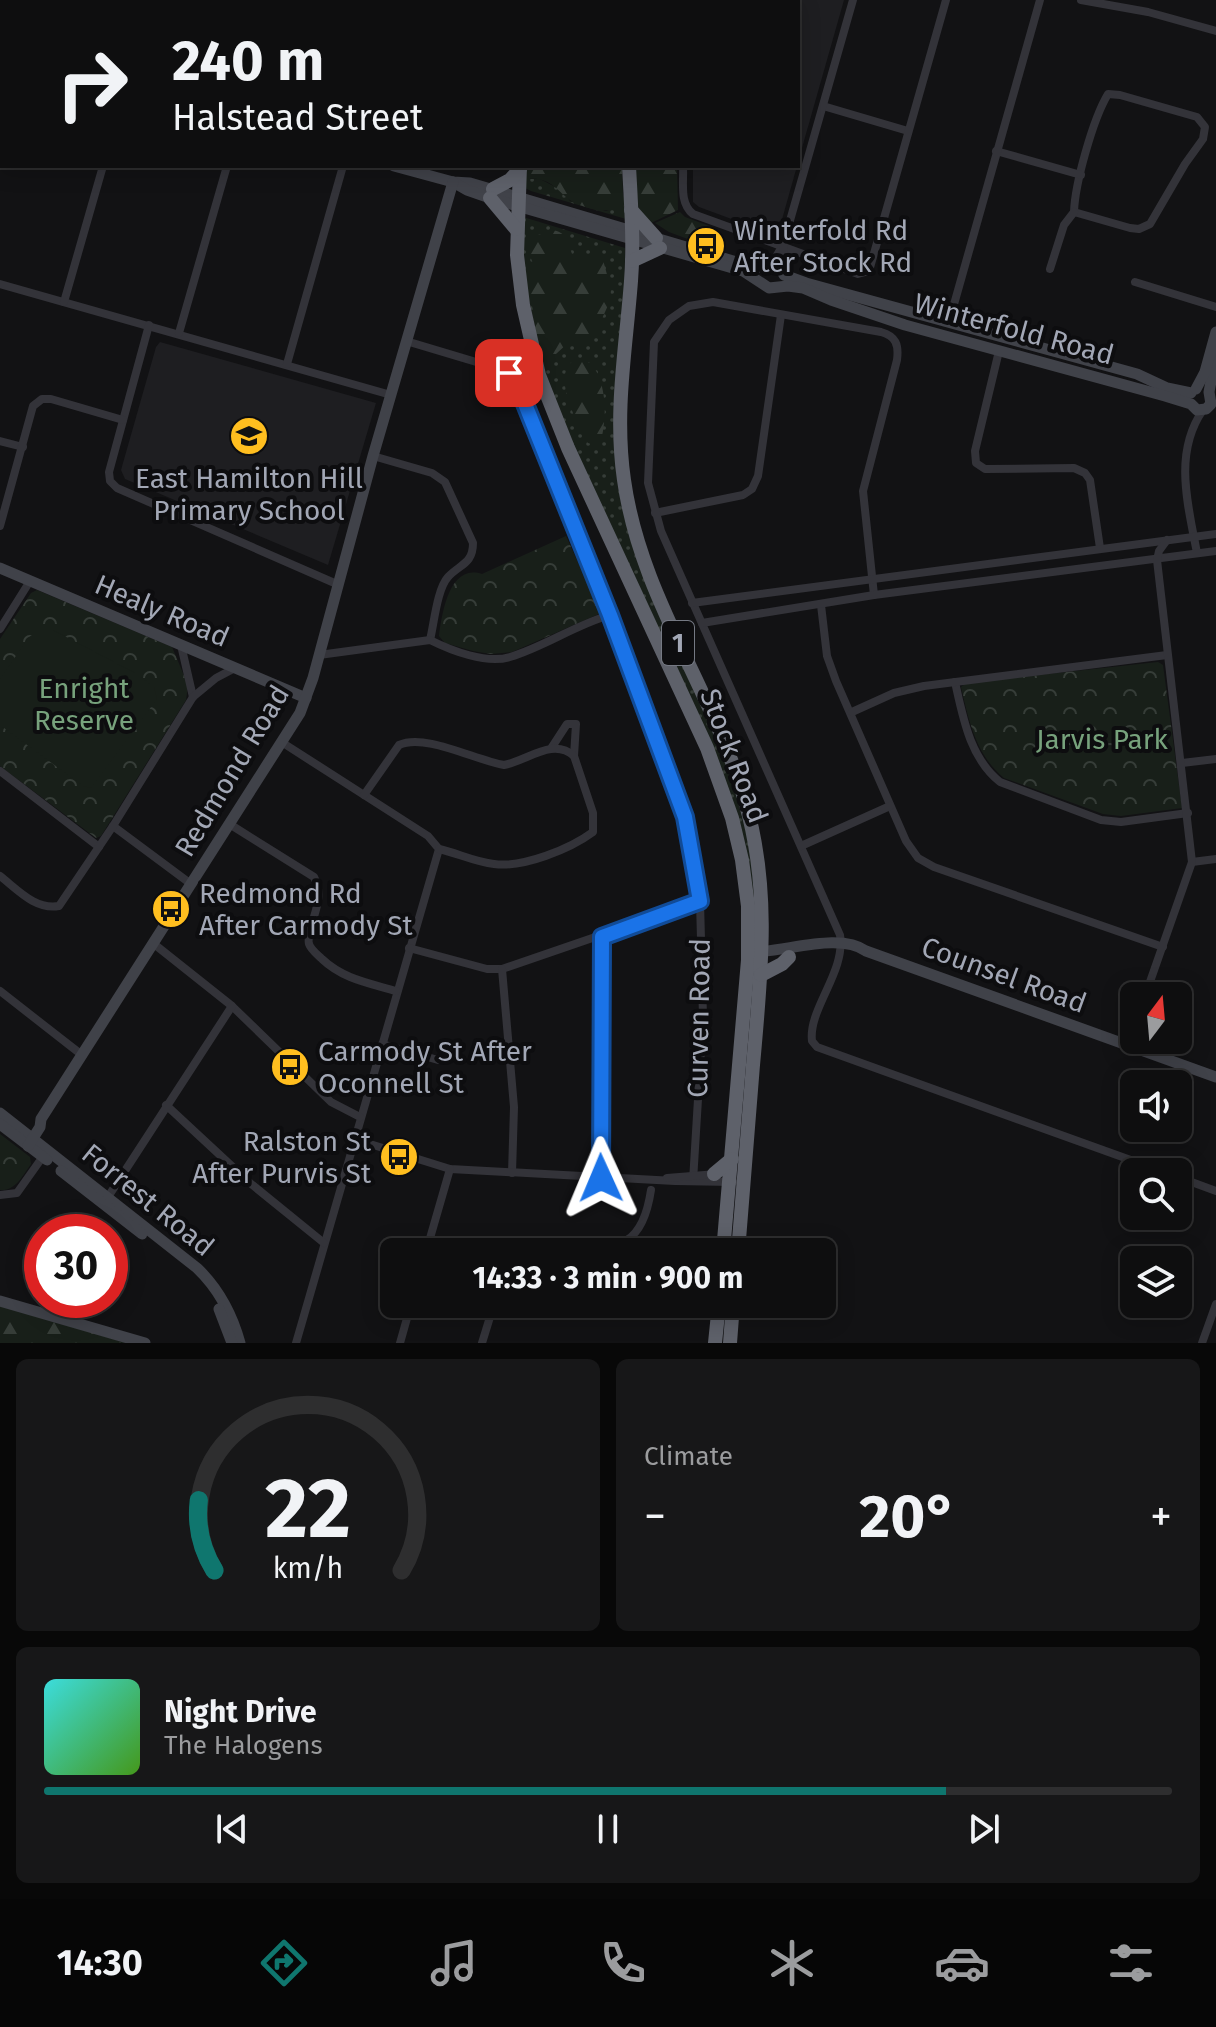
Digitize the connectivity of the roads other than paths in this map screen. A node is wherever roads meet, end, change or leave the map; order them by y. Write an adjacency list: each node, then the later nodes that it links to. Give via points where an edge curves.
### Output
1 (853, 0): 8 (street)
2 (946, 0): 9 (street)
3 (1040, 0): 10 (street)
4 (1081, 0): 6 (street)
5 (1151, 0): 6 (street)
6 (1148, 12): 7 (street)
7 (1216, 31)
8 (823, 106): 9 (street); 28 (street)
9 (908, 131): 28 (street, via 869,271 858,274)
10 (996, 151): 19 (street); 40 (street)
11 (102, 168): 36 (street)
12 (226, 168): 44 (street)
13 (342, 168): 48 (street)
14 (401, 168): 20 (street, Winterfold Road)
15 (519, 168): 21 (highway)
16 (520, 168): 22 (highway, Stock Road / 1)
17 (629, 168): 23 (highway, Stock Road / 1)
18 (683, 168): 28 (street, via 689,211)
19 (1081, 175): 24 (street); 24 (street, via 1108,94 1197,117 1205,127 1155,220 1144,228)
20 (453, 182): 21 (street, Winterfold Road, via 470,183); 45 (street, Redmond Road)
21 (492, 194): 22 (street, Winterfold Road); 25 (highway)
22 (517, 201): 25 (highway, Stock Road / 1); 26 (street, Winterfold Road)
23 (631, 210): 26 (highway, Stock Road / 1); 27 (highway)
24 (1074, 212): 31 (street, via 1064,225)
25 (516, 229): 107 (highway, Stock Road / 1, via 523,305 546,396 725,795 742,860)
26 (632, 235): 27 (street, Winterfold Road); 29 (highway, Stock Road / 1)
27 (658, 243): 29 (highway); 30 (street, Winterfold Road); 33 (street, Winterfold Road, via 743,271)
28 (783, 245): 30 (street)
29 (632, 261): 107 (highway, Stock Road / 1, via 619,406 627,503 649,577 744,798 759,861)
30 (775, 269): 33 (street, via 761,273); 35 (street, via 784,282); 37 (street, Winterfold Road)
31 (1050, 269)
32 (1135, 282): 38 (street)
33 (762, 283): 35 (street)
34 (0, 284): 36 (street)
35 (779, 287): 37 (street, Winterfold Road, via 803,288)
36 (64, 302): 41 (street)
37 (870, 307): 40 (street, Winterfold Road); 42 (street); 46 (street, Winterfold Road)
38 (1216, 307)
39 (781, 315): 42 (street); 55 (street, via 752,489); 55 (street, via 713,302 689,306 669,320 654,342 648,483)
40 (949, 322): 50 (street, Winterfold Road, via 1137,374)
41 (149, 325): 44 (street); 51 (street)
42 (862, 329): 65 (street, via 891,336 898,348 864,483)
43 (1216, 332): 50 (street)
44 (179, 333): 48 (street)
45 (406, 341): 49 (street, Redmond Road); 71 (street, Curven Road, via 509,373)
46 (999, 351): 50 (street, Winterfold Road); 60 (street, via 976,463 985,469 1074,468 1085,473)
47 (1216, 355): 50 (street)
48 (287, 364): 49 (street)
49 (391, 395): 54 (street, Redmond Road)
50 (1203, 400): 58 (street, via 1186,449)
51 (123, 420): 53 (street, via 42,399 33,406); 67 (street, via 109,472 117,488)
52 (0, 441): 53 (street)
53 (23, 447): 56 (street)
54 (373, 456): 67 (street, Redmond Road); 74 (street, via 432,473 445,482 473,543 468,563 442,587)
55 (655, 513): 69 (street)
56 (0, 526)
57 (1216, 534): 58 (street)
58 (1194, 537): 59 (street); 62 (street)
59 (1167, 540): 60 (street); 63 (street)
60 (1100, 548): 65 (street)
61 (1216, 551): 62 (street)
62 (1197, 553): 63 (street)
63 (1157, 560): 68 (street); 77 (street)
64 (0, 568): 66 (street, Healy Road)
65 (871, 579): 68 (street); 69 (street)
66 (30, 581): 73 (street); 75 (street, Healy Road)
67 (339, 585): 76 (street, Redmond Road)
68 (874, 595): 70 (street)
69 (692, 603): 72 (street)
70 (821, 605): 72 (street); 82 (street, via 827,656)
71 (610, 615): 74 (street, via 508,657 488,658); 101 (street, Curven Road, via 685,817)
72 (702, 623): 94 (street)
73 (0, 629)
74 (430, 640): 76 (street)
75 (181, 645): 78 (street, Healy Road); 80 (street)
76 (319, 655): 81 (street, Redmond Road)
77 (1167, 655): 79 (street); 87 (street)
78 (235, 668): 80 (street); 81 (street, Healy Road)
79 (955, 682): 82 (street, via 894,693); 91 (street, via 967,733 986,771 1000,782 1101,820)
80 (193, 697): 93 (street)
81 (306, 698): 83 (street, Redmond Road)
82 (852, 712): 90 (street)
83 (283, 743): 89 (street); 92 (street, Redmond Road)
84 (552, 747): 85 (street); 85 (street, via 567,724 576,724); 89 (street, via 504,765 407,741)
85 (574, 756): 96 (street, via 593,813 593,832 577,845 514,865)
86 (1216, 759): 87 (street)
87 (1182, 763): 91 (street)
88 (0, 771): 95 (street)
89 (364, 795): 96 (street, via 428,836)
90 (890, 806): 94 (street); 105 (street, via 918,858 934,867)
91 (1188, 813): 98 (street)
92 (231, 825): 100 (street, Redmond Road); 113 (street, via 314,877 320,887 309,936 314,951 343,975)
93 (113, 826): 95 (street); 100 (street)
94 (801, 846): 104 (street, via 834,919)
95 (99, 847): 99 (street, via 59,906 38,905)
96 (439, 849): 106 (street)
97 (1216, 859): 98 (street)
98 (1192, 862): 105 (street)
99 (0, 876)
100 (191, 884): 103 (street, Redmond Road)
101 (700, 901): 102 (street); 134 (street, Curven Road, via 703,1017)
102 (602, 937): 109 (street); 133 (street)
103 (154, 944): 114 (street); 118 (street, Redmond Road)
104 (840, 946): 107 (street, Counsel Road); 108 (street, Counsel Road); 115 (street, Counsel Road); 128 (street, via 812,1028 817,1047)
105 (1163, 947): 111 (street)
106 (409, 948): 109 (street); 113 (street)
107 (756, 956): 108 (street, Counsel Road); 110 (highway, Stock Road / 1); 132 (highway, Stock Road / 1)
108 (789, 957): 110 (highway)
109 (502, 969): 130 (street, via 514,1107)
110 (761, 975): 132 (highway, Stock Road / 1)
111 (1150, 982)
112 (0, 991): 118 (street)
113 (396, 991): 116 (street)
114 (232, 1006): 121 (street); 123 (street, via 331,1102)
115 (1120, 1042)
116 (382, 1044): 119 (street); 123 (street)
117 (1152, 1054): 120 (street, Counsel Road)
118 (82, 1055): 126 (street, Redmond Road)
119 (438, 1060)
120 (1216, 1077)
121 (166, 1105): 139 (street); 144 (street)
122 (0, 1113): 126 (street, Forrest Road)
123 (360, 1117): 125 (street)
124 (0, 1124): 126 (street, Forrest Road)
125 (354, 1139): 129 (street); 144 (street)
126 (27, 1140): 127 (street, Forrest Road)
127 (45, 1153): 138 (street, via 17,1193); 139 (street, Forrest Road)
128 (1125, 1158)
129 (450, 1169): 130 (street); 140 (street)
130 (512, 1173): 133 (street)
131 (714, 1174): 132 (highway); 134 (street)
132 (736, 1175): 134 (street); 142 (highway, Stock Road / 1); 143 (highway, Stock Road / 1)
133 (601, 1178): 134 (street)
134 (694, 1178)
135 (1192, 1182): 137 (street)
136 (651, 1190): 141 (street, via 641,1227)
137 (1216, 1191)
138 (0, 1195)
139 (106, 1201): 152 (street, Forrest Road, via 194,1274 222,1313); 153 (street, Forrest Road, via 205,1276 228,1309)
140 (430, 1238)
141 (628, 1238)
142 (725, 1238)
143 (738, 1238)
144 (324, 1243): 154 (street)
145 (0, 1301): 151 (street)
146 (1216, 1304): 159 (street)
147 (407, 1318): 155 (street)
148 (490, 1318): 156 (street)
149 (718, 1318): 157 (highway)
150 (732, 1318): 158 (highway)
151 (145, 1343)
152 (232, 1343)
153 (240, 1343)
154 (296, 1343)
155 (400, 1343)
156 (482, 1343)
157 (715, 1343)
158 (730, 1343)
159 (1202, 1343)

